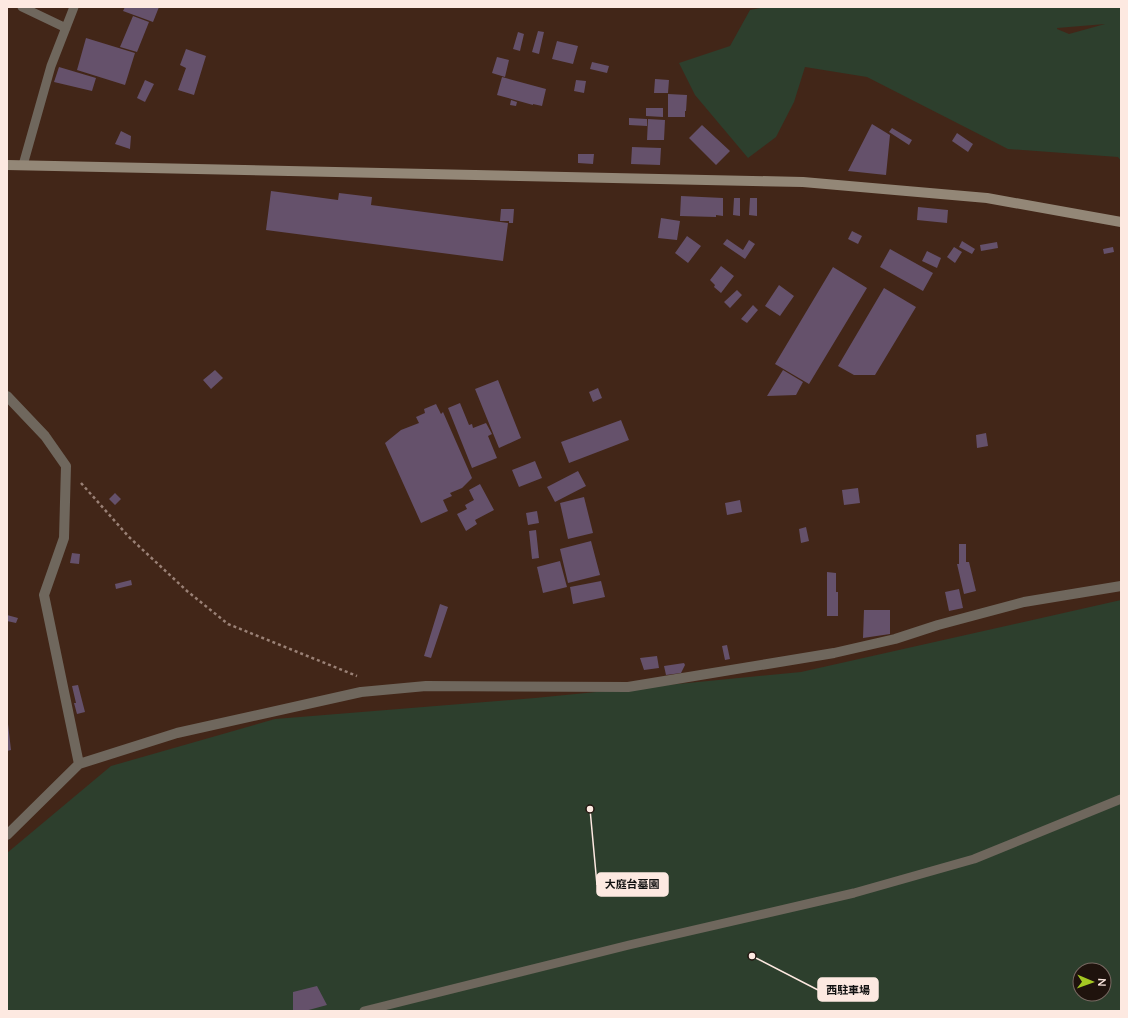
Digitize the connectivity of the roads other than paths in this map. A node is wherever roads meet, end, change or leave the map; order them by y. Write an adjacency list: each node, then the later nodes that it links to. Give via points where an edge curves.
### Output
1 (22, 7): 3 (lane)
2 (74, 7): 3 (lane)
3 (66, 28): 5 (lane, via 51,66)
4 (7, 165): 5 (street)
5 (23, 165): 6 (street, via 803,182 987,198)
6 (1121, 222)
7 (7, 396): 9 (street, via 45,436 66,466 64,538 44,595)
8 (1121, 586): 9 (street, via 1024,602 895,639 834,653 628,687 426,686 361,692 177,733)
9 (79, 764): 11 (street)
10 (1121, 799): 12 (lane, via 974,859 869,888)
11 (7, 835)
12 (364, 1011)

